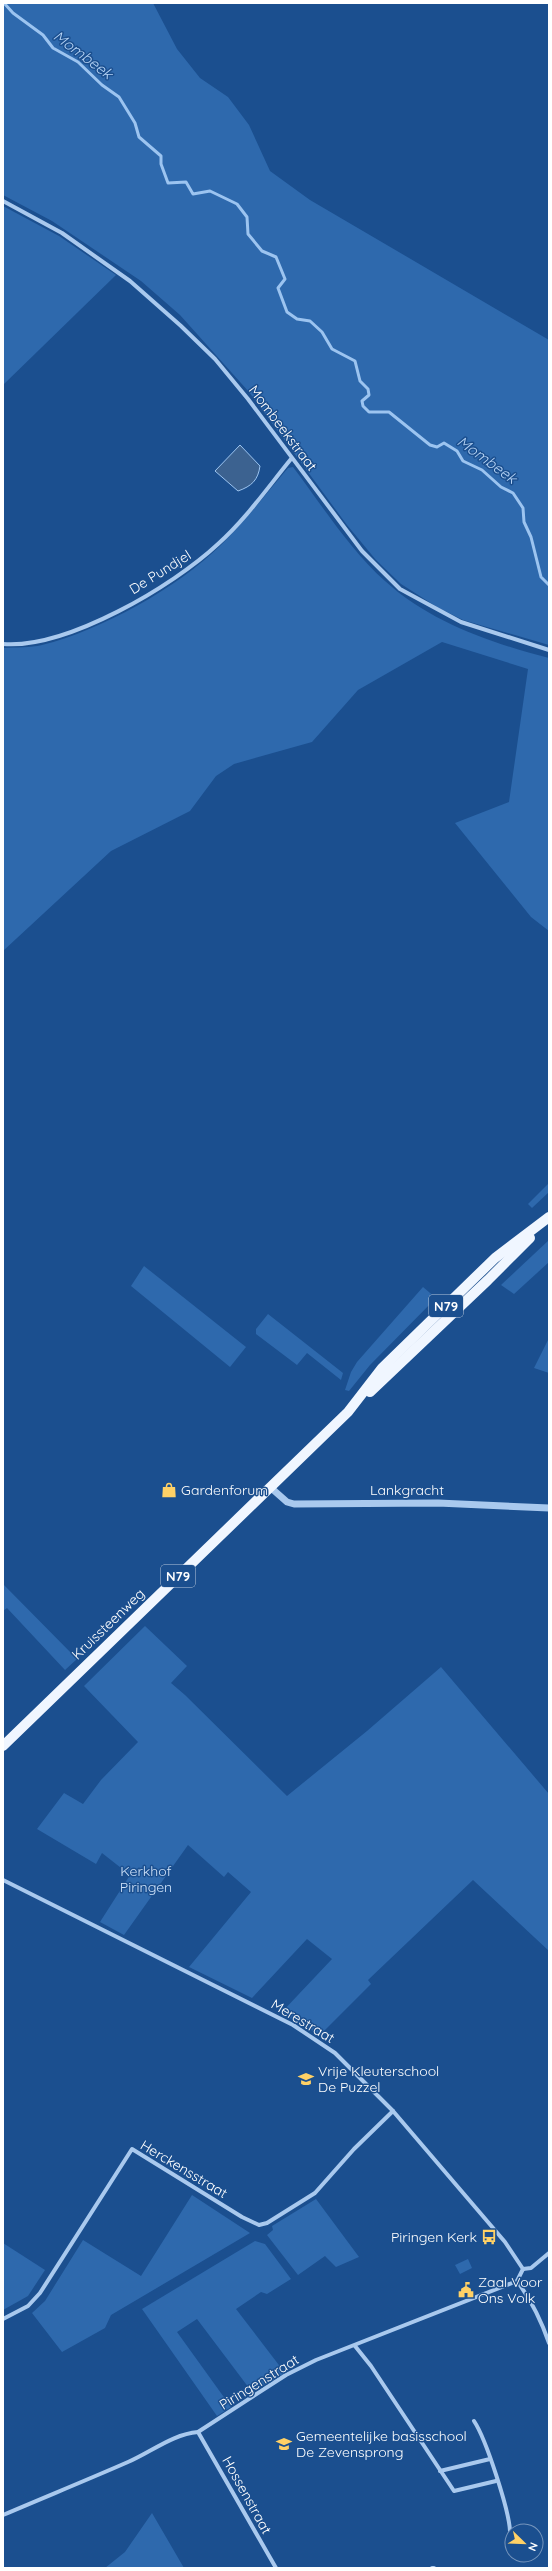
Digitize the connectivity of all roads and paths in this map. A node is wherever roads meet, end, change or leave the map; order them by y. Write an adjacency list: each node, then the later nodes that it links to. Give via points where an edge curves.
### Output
1 (3, 201): 2 (street, Mombeekstraat, via 62,233 124,276 181,326 215,360 248,399)
2 (291, 459): 3 (street, De Pundjel, via 219,543 192,566 128,605 63,636 29,643); 4 (street, Mombeekstraat, via 362,551 400,589 461,622)
3 (3, 644)
4 (549, 650)
5 (549, 1217): 6 (main road, Kruissteenweg / N79, via 483,1285)
6 (270, 1487): 7 (street, Lankgracht, via 287,1502 294,1504 438,1503); 8 (main road, Kruissteenweg / N79)
7 (549, 1508)
8 (3, 1746)
9 (3, 1880): 10 (street, Merestraat, via 293,2025 335,2053)
10 (393, 2111): 12 (street, Merestraat, via 505,2242); 14 (street, Herckensstraat, via 314,2193 267,2223 259,2224 242,2217 132,2148 40,2293 28,2306)
11 (549, 2253): 12 (street, via 532,2268)
12 (523, 2269): 13 (street)
13 (517, 2281): 15 (street, via 539,2316); 16 (street, Piringenstraat)
14 (3, 2319)
15 (549, 2343)
16 (355, 2346): 18 (street, Piringenstraat, via 337,2351 291,2373); 20 (street)
17 (474, 2421): 19 (street, via 480,2430)
18 (198, 2432): 22 (street, Piringenstraat, via 163,2444 130,2461); 24 (street, Hossenstraat)
19 (490, 2459): 20 (street); 21 (street)
20 (440, 2471): 21 (street, via 454,2491)
21 (496, 2480): 23 (street)
22 (3, 2515)
23 (509, 2523)
24 (276, 2568)

